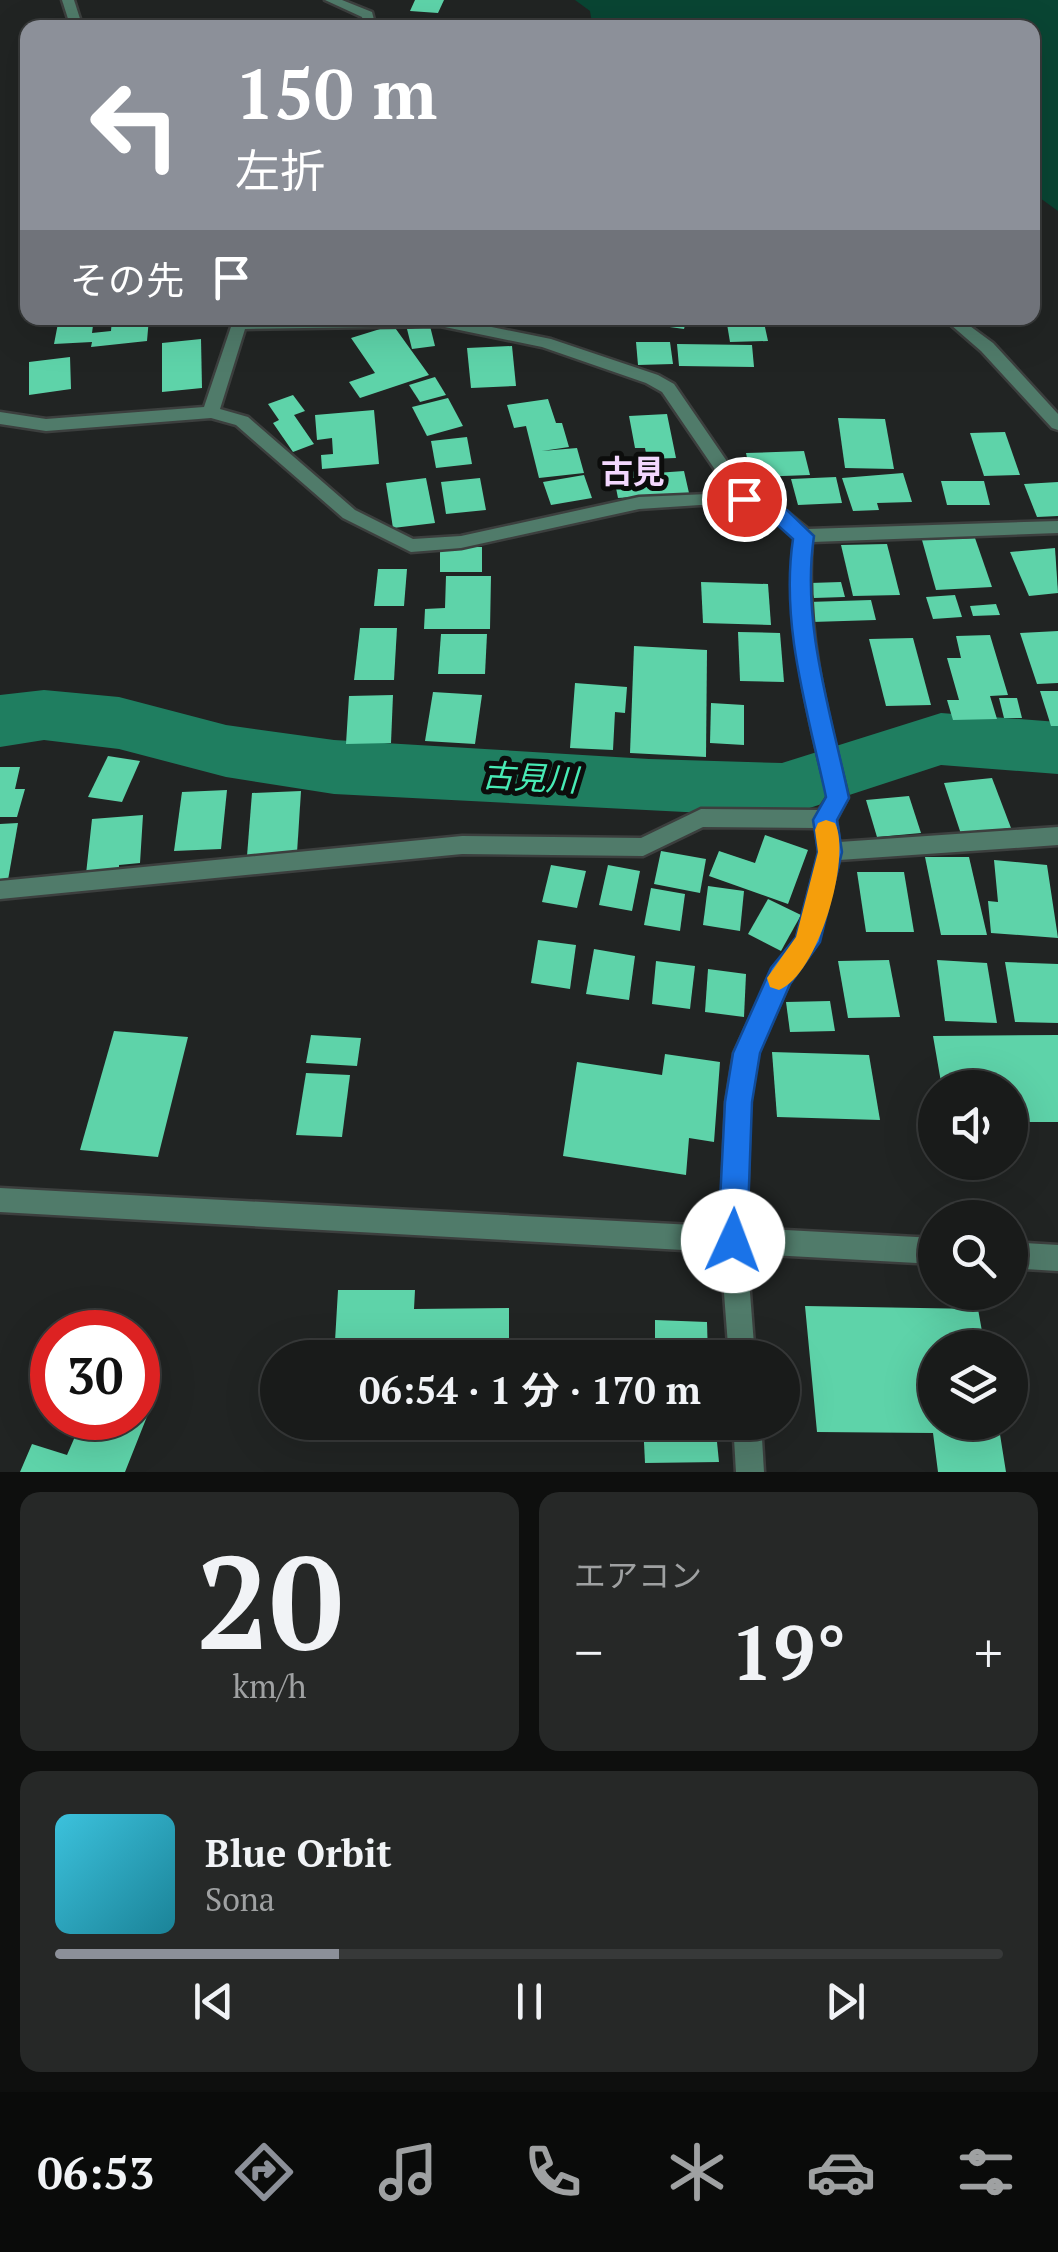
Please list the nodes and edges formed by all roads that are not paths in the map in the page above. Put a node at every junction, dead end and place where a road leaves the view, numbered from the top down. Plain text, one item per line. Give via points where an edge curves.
1 (331, 0) edge
2 (369, 20) edge
3 (240, 325) edge
4 (455, 325) edge
5 (959, 325) edge
6 (211, 412) junction
7 (0, 418) edge
8 (1058, 424) edge
9 (744, 499) junction
10 (1058, 527) edge
11 (804, 536) junction
12 (825, 820) junction
13 (1058, 836) edge
14 (830, 852) junction
15 (0, 890) edge
16 (0, 1200) edge
17 (733, 1241) junction
18 (918, 1251) edge
19 (1028, 1256) edge
20 (1058, 1258) edge
21 (741, 1340) edge
22 (747, 1440) edge
23 (750, 1472) edge

1 - 2 street
3 - 6 street
4 - 9 street via 544,343 668,388
5 - 8 street
6 - 7 street via 46,426
6 - 9 street via 242,421 349,514 411,546 461,542 639,503
9 - 11 street
10 - 11 street
11 - 12 street via 797,580 804,638 838,798
12 - 14 street
12 - 15 street via 701,818 643,847 462,845
13 - 14 street
14 - 17 street via 807,942 780,976 746,1053
16 - 17 street
17 - 18 street
17 - 21 street
19 - 20 street
22 - 23 street

